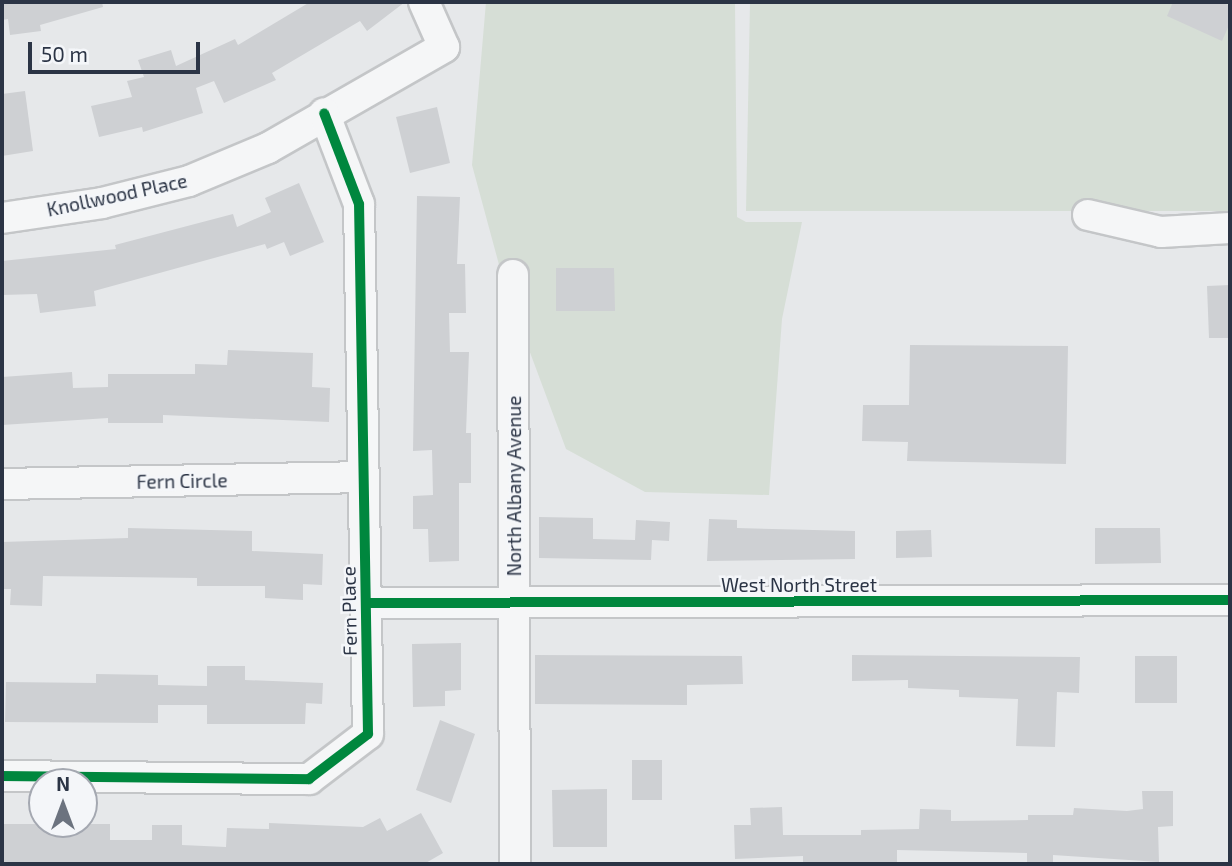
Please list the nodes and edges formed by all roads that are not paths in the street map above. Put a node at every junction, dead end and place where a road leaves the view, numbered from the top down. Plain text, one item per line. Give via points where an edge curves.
1 (424, 2) edge
2 (324, 113) junction
3 (1088, 215) dead end
4 (2, 218) edge
5 (1230, 228) edge
6 (513, 275) dead end
7 (361, 477) junction
8 (2, 484) edge
9 (1230, 600) edge
10 (368, 603) junction
11 (514, 603) junction
12 (2, 776) edge
13 (515, 864) edge

1 - 2 street, Knollwood Place via 444,47 381,86
2 - 4 street, Knollwood Place via 268,148 189,181 102,202
2 - 7 street, Fern Place via 359,204
3 - 5 street via 1161,232
6 - 11 street, North Albany Avenue
7 - 8 street, Fern Circle
7 - 10 street, Fern Place
9 - 11 street, West North Street
10 - 11 street, West North Street
10 - 12 street, Fern Place via 368,734 309,779
11 - 13 street, North Albany Avenue

